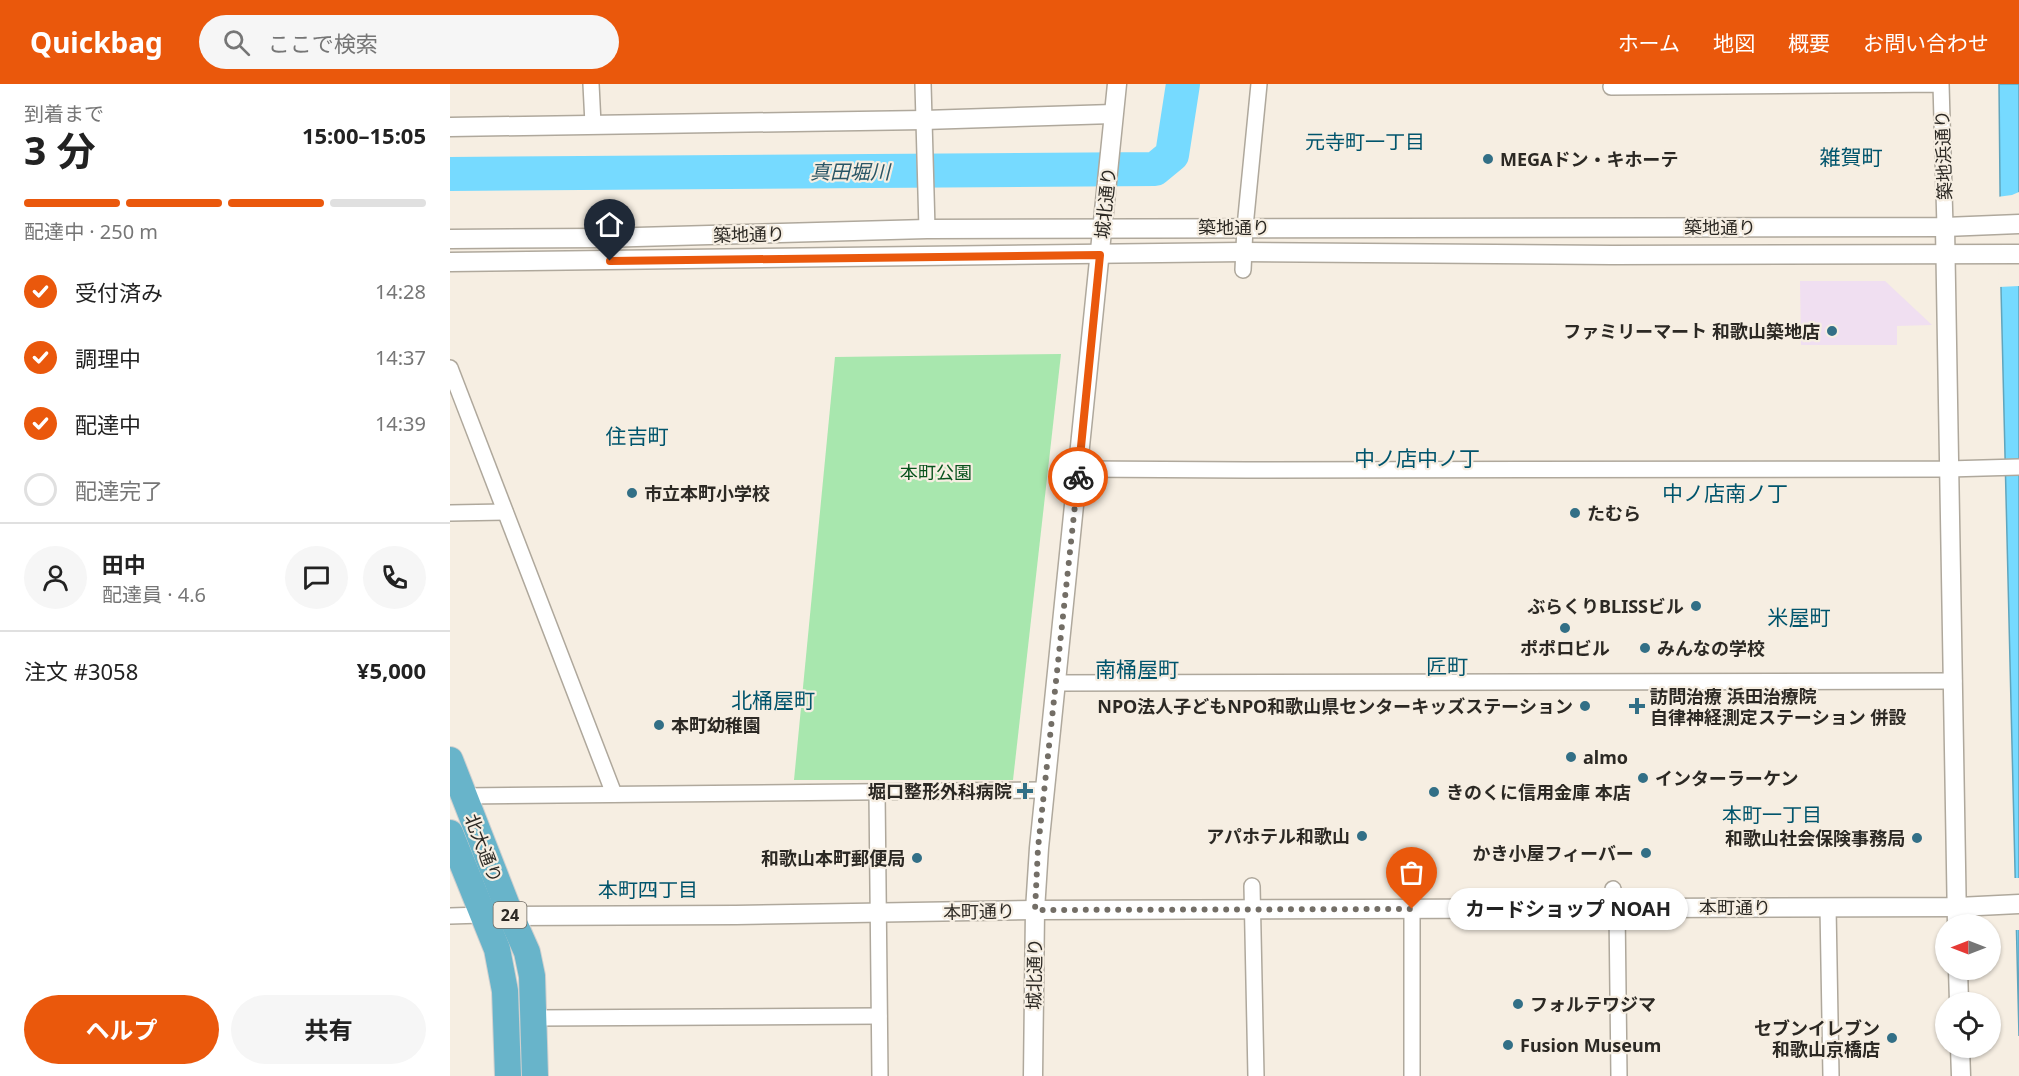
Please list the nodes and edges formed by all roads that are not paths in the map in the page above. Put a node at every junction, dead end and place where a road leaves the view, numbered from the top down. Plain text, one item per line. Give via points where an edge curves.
1 (591, 84) edge
2 (923, 84) edge
3 (1117, 84) edge
4 (1259, 84) edge
5 (1941, 84) edge
6 (1611, 87) dead end
7 (1113, 114) junction
8 (924, 120) junction
9 (593, 124) junction
10 (450, 127) edge
11 (2019, 224) edge
12 (1945, 226) junction
13 (1245, 227) junction
14 (1102, 228) junction
15 (927, 230) junction
16 (450, 239) edge
17 (1945, 254) junction
18 (2019, 254) edge
19 (1100, 255) junction
20 (1243, 261) junction
21 (450, 262) edge
22 (450, 368) edge
23 (2019, 467) edge
24 (1079, 469) junction
25 (1948, 469) junction
26 (505, 512) junction
27 (450, 513) edge
28 (1954, 681) junction
29 (1056, 683) junction
30 (450, 760) edge
31 (1045, 790) junction
32 (877, 792) junction
33 (614, 794) junction
34 (464, 796) junction
35 (450, 832) edge
36 (1252, 886) dead end
37 (1613, 889) dead end
38 (2015, 904) edge
39 (1828, 907) junction
40 (1617, 908) junction
41 (1412, 909) junction
42 (1035, 910) junction
43 (1253, 910) junction
44 (878, 913) junction
45 (1941, 914) edge
46 (1957, 914) edge
47 (1962, 914) edge
48 (450, 915) edge
49 (482, 915) junction
50 (511, 916) junction
51 (879, 1016) junction
52 (534, 1018) junction
53 (1960, 1058) edge
54 (508, 1076) edge
55 (535, 1076) edge
56 (880, 1076) edge
57 (1033, 1076) edge
58 (1256, 1076) edge
59 (1412, 1076) edge
60 (1619, 1076) edge
61 (1831, 1076) edge
62 (1960, 1076) edge

1 - 9 street
2 - 8 street
3 - 7 street, 城北通り
4 - 13 street
5 - 6 street
5 - 12 street, 築地浜通り
7 - 8 street
7 - 14 street, 城北通り
8 - 9 street
8 - 15 street
9 - 10 street
11 - 12 street, 築地通り
12 - 13 street, 築地通り
12 - 17 street
13 - 14 street, 築地通り
13 - 20 street
14 - 15 street, 築地通り
14 - 19 street, 城北通り
15 - 16 street, 築地通り
17 - 18 street, 築地通り
17 - 20 street, 築地通り
17 - 25 street
19 - 20 street, 築地通り
19 - 21 street, 築地通り
19 - 24 street, 城北通り
22 - 26 street
23 - 25 street
24 - 25 street
24 - 29 street, 城北通り
25 - 28 street
26 - 27 street
26 - 33 street
28 - 29 street
28 - 46 street
29 - 31 street, 城北通り
30 - 34 highway, 北大通り / 24
31 - 32 street
31 - 42 street, 城北通り
32 - 33 street
32 - 44 street
33 - 34 street
34 - 50 highway, 北大通り / 24
35 - 49 highway, 北大通り / 24
36 - 43 street
37 - 40 street
38 - 47 street, 本町通り
39 - 40 street, 本町通り
39 - 45 street, 本町通り
39 - 61 street
40 - 41 street, 本町通り
40 - 60 street
41 - 43 street, 本町通り
41 - 59 street
42 - 43 street, 本町通り
42 - 44 street, 本町通り
42 - 57 street, 城北通り
43 - 58 street
44 - 50 street, 本町通り
44 - 51 street
48 - 49 street, 本町通り
49 - 50 street, 本町通り
49 - 54 highway, 北大通り / 24 via 496,950 505,991
50 - 52 highway, 北大通り / 24 via 527,952
51 - 52 street
51 - 56 street
52 - 55 highway, 北大通り / 24
53 - 62 street

